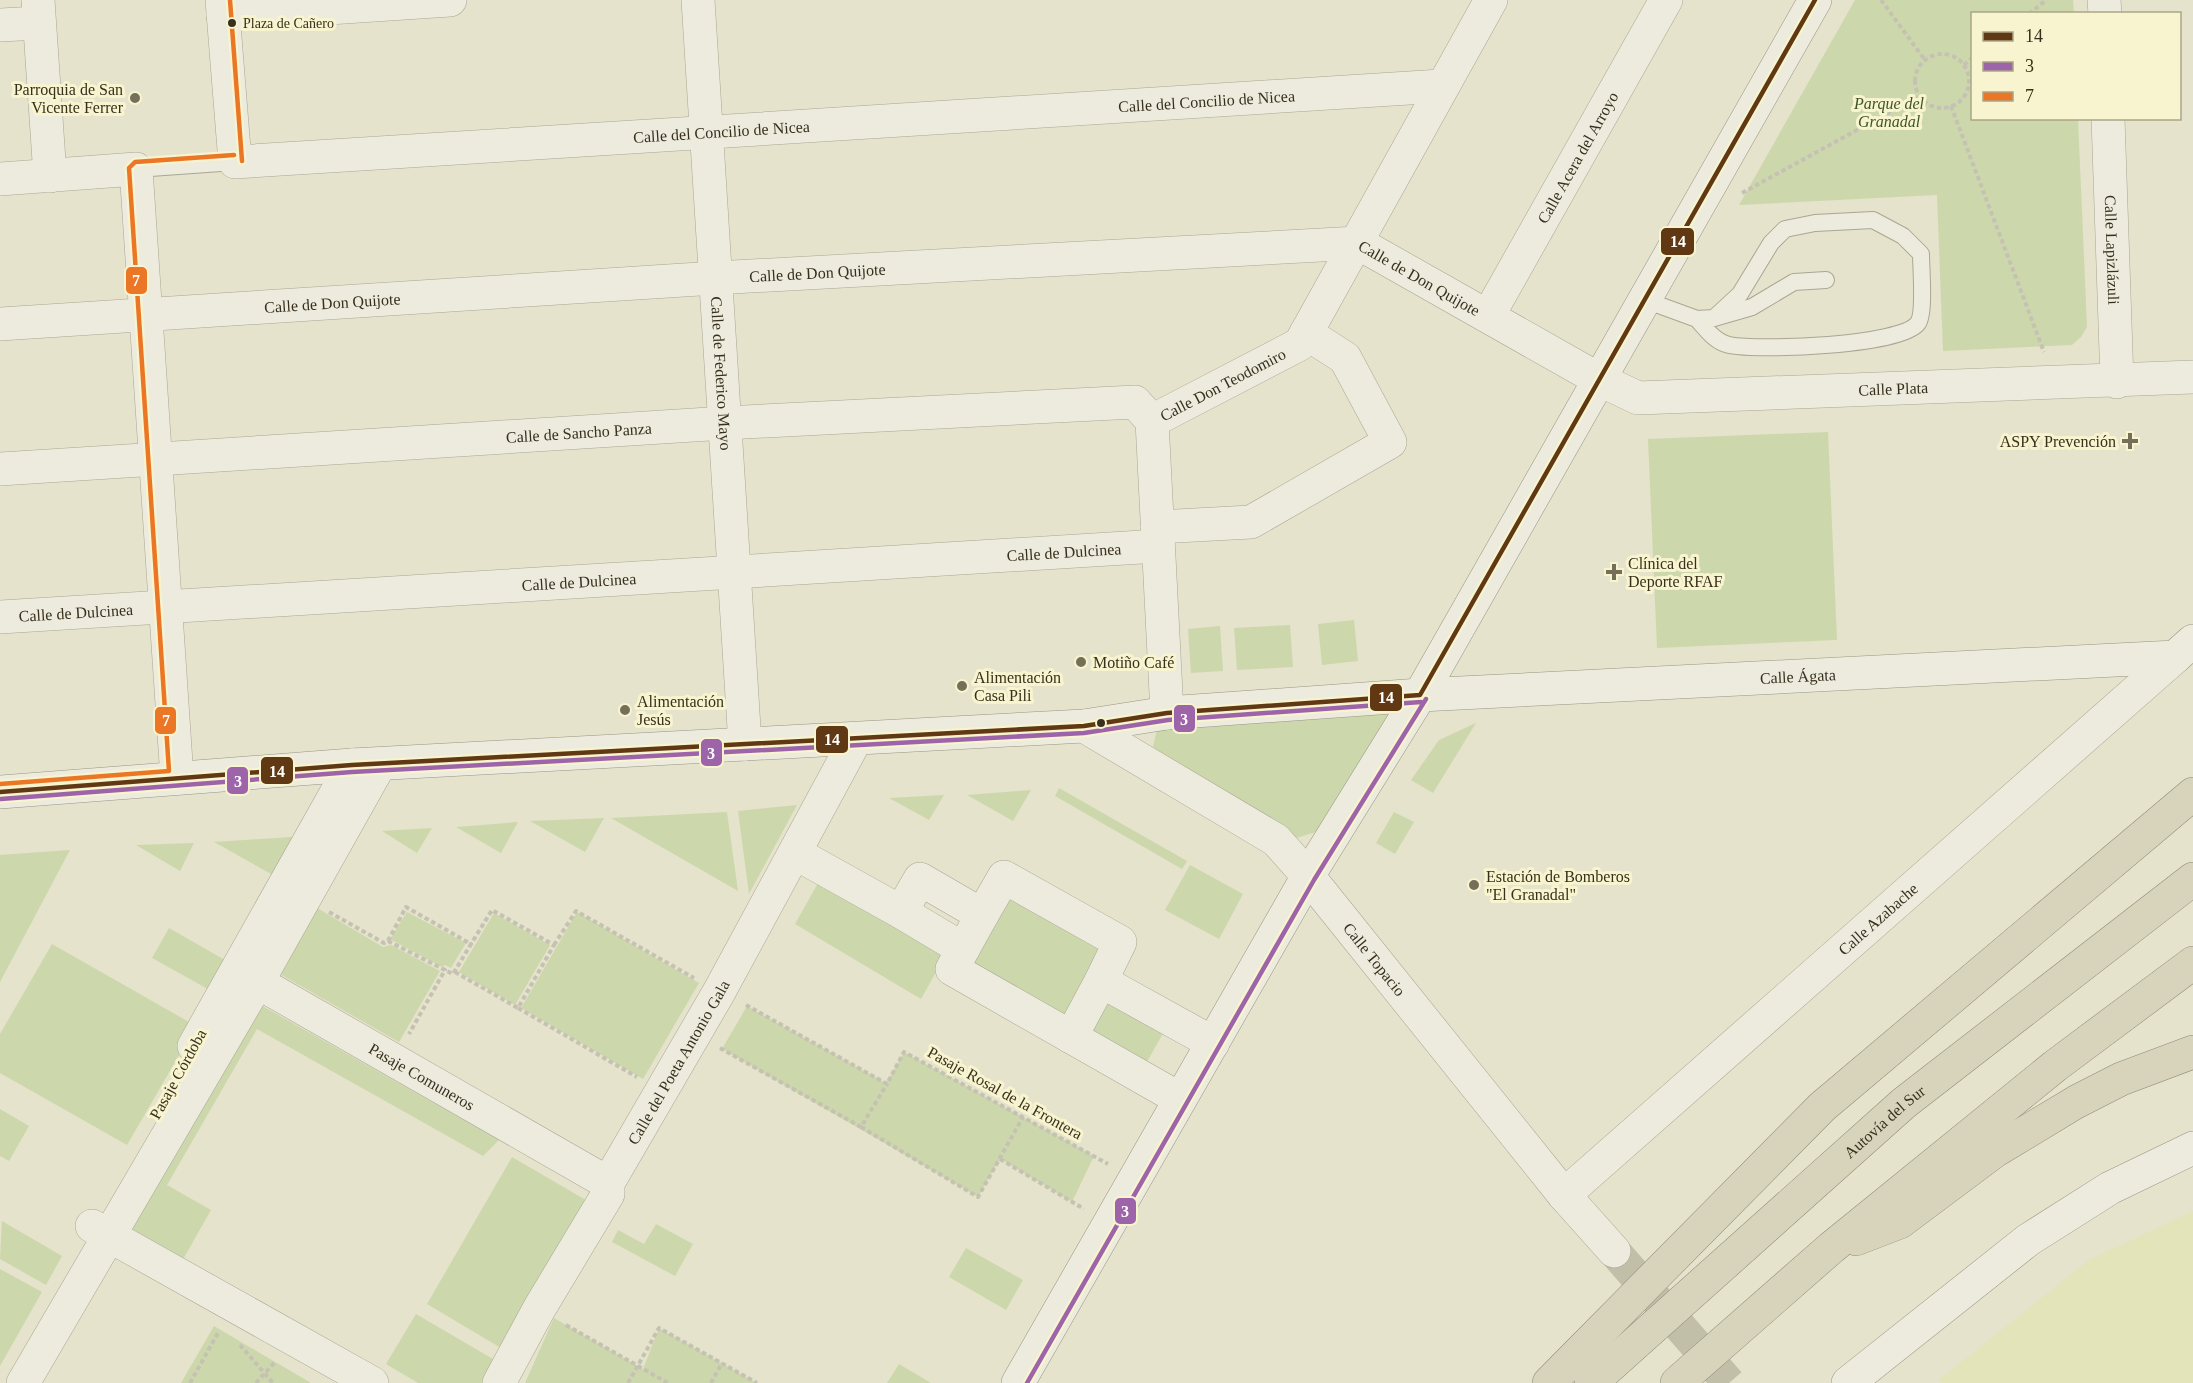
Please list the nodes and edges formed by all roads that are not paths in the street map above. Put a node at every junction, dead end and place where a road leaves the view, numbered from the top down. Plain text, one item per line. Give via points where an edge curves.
1 (450, 0) edge
2 (698, 0) edge
3 (1491, 0) edge
4 (1666, 0) edge
5 (1815, 0) edge
6 (223, 7) edge
7 (39, 12) edge
8 (0, 25) edge
9 (1441, 86) junction
10 (2108, 120) edge
11 (708, 132) junction
12 (235, 162) junction
13 (136, 169) junction
14 (50, 176) junction
15 (0, 179) edge
16 (1358, 243) junction
17 (715, 278) junction
18 (1826, 280) dead end
19 (1645, 300) junction
20 (147, 316) junction
21 (1488, 316) junction
22 (1714, 318) junction
23 (1697, 319) junction
24 (0, 324) edge
25 (1306, 333) junction
26 (2193, 377) edge
27 (1599, 380) junction
28 (2117, 382) junction
29 (1152, 421) junction
30 (725, 423) junction
31 (156, 461) junction
32 (0, 468) edge
33 (1157, 537) junction
34 (734, 573) junction
35 (165, 606) junction
36 (0, 617) edge
37 (2184, 649) edge
38 (1420, 695) junction
39 (1167, 713) junction
40 (1084, 726) junction
41 (856, 739) junction
42 (745, 744) junction
43 (366, 765) junction
44 (177, 778) junction
45 (0, 792) edge
46 (2193, 794) edge
47 (795, 852) junction
48 (1308, 876) junction
49 (2193, 879) edge
50 (901, 912) junction
51 (982, 915) junction
52 (963, 949) junction
53 (2193, 963) edge
54 (246, 976) junction
55 (1101, 981) junction
56 (1071, 1037) junction
57 (1213, 1043) junction
58 (2193, 1052) edge
59 (1180, 1099) junction
60 (1822, 1107) junction
61 (2193, 1148) edge
62 (608, 1183) junction
63 (1564, 1195) junction
64 (95, 1241) junction
65 (1831, 1248) junction
66 (1614, 1251) tunnel mouth
67 (0, 1380) edge
68 (23, 1383) edge
69 (331, 1383) edge
70 (372, 1383) edge
71 (499, 1383) edge
72 (1018, 1383) edge
73 (1530, 1383) edge
74 (1549, 1383) edge
75 (1591, 1383) edge
76 (1677, 1383) edge
77 (1848, 1383) edge

1 - 6 street
2 - 11 street, Calle de Federico Mayo
3 - 9 street, Calle Don Teodomiro
4 - 21 street, Calle Acera del Arroyo
5 - 19 street
6 - 12 street
7 - 8 street
7 - 14 street
9 - 11 street, Calle del Concilio de Nicea
9 - 16 street, Calle Don Teodomiro
10 - 28 street, Calle Lapizlázuli
11 - 12 street, Calle del Concilio de Nicea
11 - 17 street, Calle de Federico Mayo
12 - 13 lane, Calle del Concilio de Nicea
13 - 14 street, Calle del Concilio de Nicea
13 - 20 street
14 - 15 street, Calle del Concilio de Nicea
16 - 17 street, Calle de Don Quijote
16 - 21 street, Calle de Don Quijote
16 - 25 street, Calle Don Teodomiro
17 - 20 street, Calle de Don Quijote
17 - 30 street, Calle de Federico Mayo
18 - 22 lane via 1794,282 1752,307
19 - 23 lane
19 - 27 street
20 - 24 street, Calle de Don Quijote
20 - 31 street
21 - 27 street, Calle de Don Quijote
22 - 23 lane
22 - 23 lane via 1740,294 1771,243 1785,229 1874,220 1903,237 1921,254 1920,320 1913,329 1880,339 1772,347 1728,345 1711,335
25 - 29 street, Calle Don Teodomiro via 1300,344
25 - 33 street, Calle de Dulcinea via 1345,358 1390,442 1251,522
26 - 28 street, Calle Plata
27 - 28 street, Calle Plata via 1638,398
27 - 38 street
29 - 30 street, Calle de Sancho Panza via 1135,402
29 - 33 street, Calle Don Teodomiro
30 - 31 street, Calle de Sancho Panza
30 - 34 street, Calle de Federico Mayo
31 - 32 street, Calle de Sancho Panza
31 - 35 street
33 - 34 street, Calle de Dulcinea
33 - 39 street, Calle Don Teodomiro
34 - 35 street, Calle de Dulcinea
34 - 42 street, Calle de Federico Mayo
35 - 36 street, Calle de Dulcinea
35 - 44 street
37 - 38 street, Calle Ágata
37 - 63 street, Calle Azabache
38 - 39 street, Calle Ágata
38 - 48 street
39 - 40 street, Calle Ágata
40 - 41 street, Calle Ágata
40 - 48 street, Calle Topacio via 1275,840
41 - 42 street, Calle Ágata
41 - 47 street, Calle del Poeta Antonio Gala
42 - 43 street, Calle Ágata
43 - 44 street, Calle Ágata
43 - 54 street, Pasaje Córdoba
43 - 54 street via 304,898
44 - 45 street, Calle Ágata
46 - 60 highway
47 - 50 street
47 - 62 street, Calle del Poeta Antonio Gala via 696,1034
48 - 57 street
48 - 63 street, Calle Topacio
49 - 75 highway, Autovía del Sur via 1904,1103
50 - 51 street via 920,879
50 - 52 street
51 - 52 street
51 - 55 street via 1004,877 1014,882 1120,942
52 - 56 street via 952,969
53 - 65 highway via 2055,1066
54 - 62 street, Pasaje Comuneros
54 - 64 street, Pasaje Córdoba
55 - 56 street
55 - 57 street
56 - 59 street
57 - 59 street
58 - 65 highway via 2121,1079 1995,1151 1900,1222
59 - 72 street
60 - 73 highway
60 - 74 highway
61 - 77 street via 2110,1188 2028,1240
62 - 71 street, Calle del Poeta Antonio Gala via 609,1194
63 - 66 street, Calle Topacio
64 - 67 street, Pasaje Córdoba
64 - 68 street
64 - 69 street
64 - 70 street
65 - 76 highway

